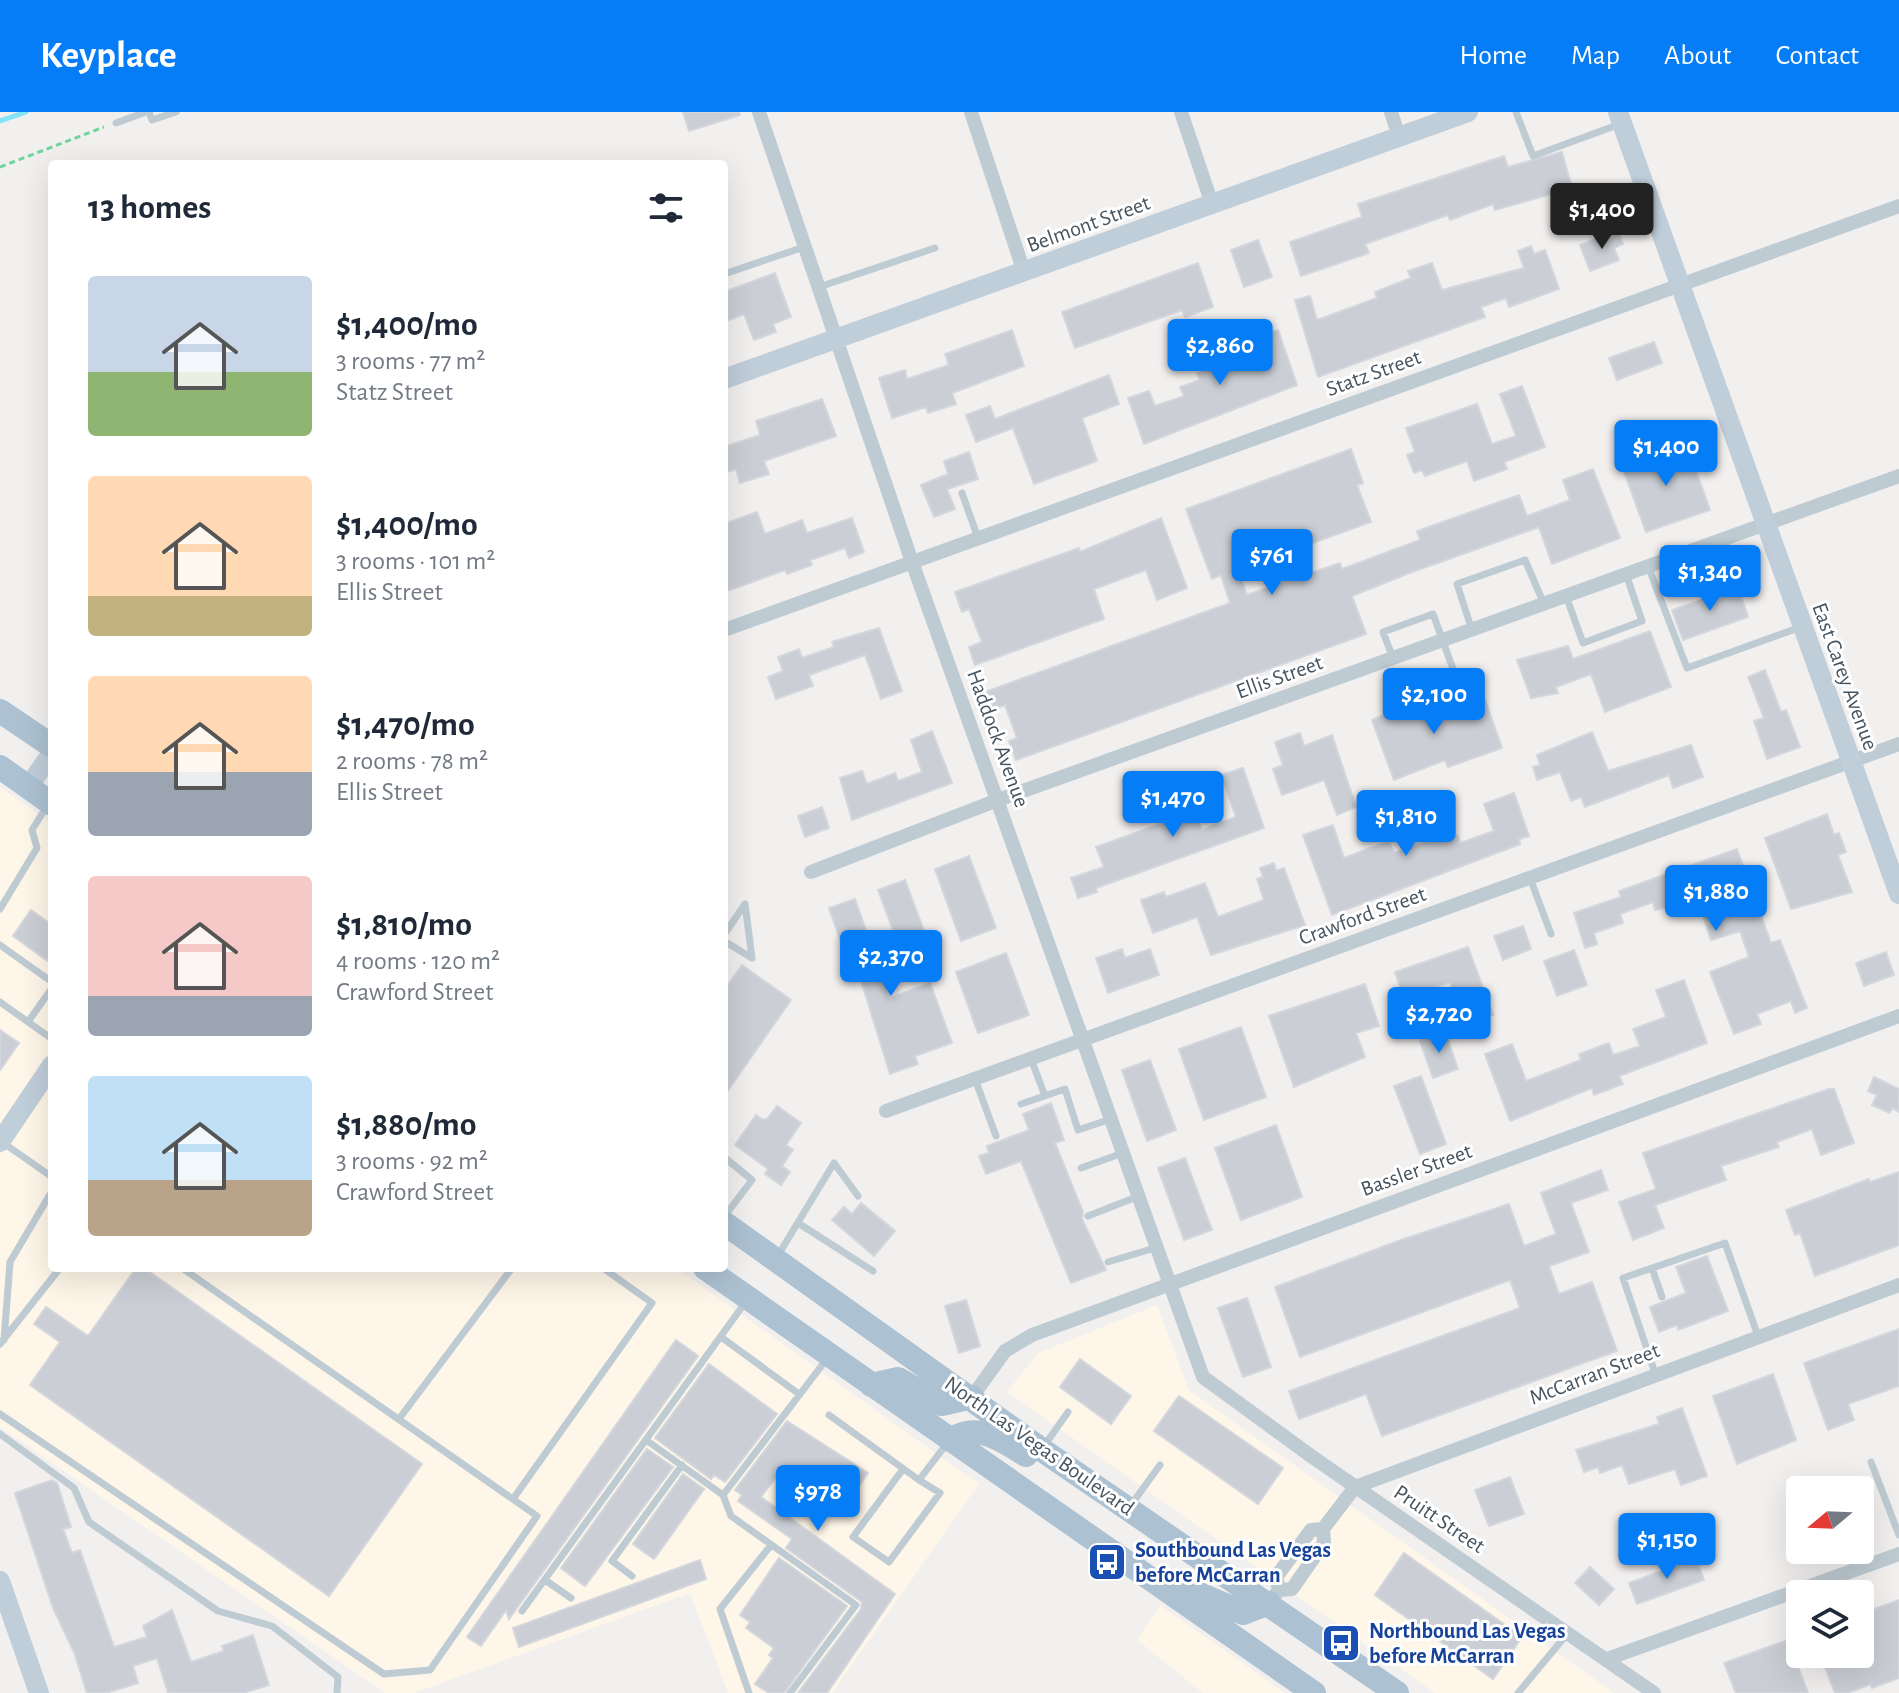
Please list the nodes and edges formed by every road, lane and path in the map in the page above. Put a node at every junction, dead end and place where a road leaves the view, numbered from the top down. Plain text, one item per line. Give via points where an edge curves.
1 (147, 112) edge
2 (176, 112) edge
3 (759, 112) edge
4 (971, 112) edge
5 (1181, 112) edge
6 (1391, 112) edge
7 (1468, 112) edge
8 (1516, 112) edge
9 (1620, 118) edge
10 (116, 123) joint
11 (1399, 137) junction
12 (0, 167) edge
13 (1212, 204) junction
14 (1899, 206) edge
15 (804, 247) junction
16 (935, 248) dead end
17 (1024, 272) junction
18 (728, 273) edge
19 (1678, 284) junction
20 (817, 288) junction
21 (835, 341) junction
22 (728, 378) edge
23 (1899, 476) edge
24 (962, 493) dead end
25 (1765, 524) junction
26 (978, 538) junction
27 (912, 562) junction
28 (1648, 566) junction
29 (1626, 574) junction
30 (1566, 596) junction
31 (1544, 604) junction
32 (1803, 627) junction
33 (728, 629) edge
34 (1472, 630) junction
35 (1443, 640) junction
36 (1393, 658) junction
37 (1461, 691) dead end
38 (0, 711) edge
39 (48, 743) edge
40 (1899, 744) edge
41 (48, 759) edge
42 (1851, 762) junction
43 (0, 767) edge
44 (28, 787) junction
45 (998, 800) junction
46 (48, 801) edge
47 (48, 807) edge
48 (811, 872) dead end
49 (1530, 878) junction
50 (1899, 894) edge
51 (0, 909) edge
52 (728, 932) edge
53 (1551, 934) dead end
54 (728, 941) edge
55 (0, 945) edge
56 (48, 979) edge
57 (48, 994) edge
58 (0, 1002) edge
59 (1899, 1016) edge
60 (28, 1022) junction
61 (48, 1036) edge
62 (1085, 1039) junction
63 (1031, 1059) junction
64 (48, 1071) edge
65 (975, 1079) junction
66 (1045, 1096) junction
67 (1021, 1104) dead end
68 (886, 1111) dead end
69 (1113, 1118) junction
70 (996, 1136) dead end
71 (0, 1141) edge
72 (1125, 1152) junction
73 (728, 1160) edge
74 (1081, 1168) dead end
75 (48, 1172) edge
76 (858, 1196) dead end
77 (1141, 1196) junction
78 (48, 1198) edge
79 (728, 1212) edge
80 (1088, 1216) dead end
81 (798, 1223) junction
82 (728, 1226) edge
83 (1158, 1247) junction
84 (776, 1259) junction
85 (1108, 1262) dead end
86 (1652, 1268) junction
87 (873, 1271) dead end
88 (57, 1272) edge
89 (188, 1272) edge
90 (509, 1272) edge
91 (609, 1272) edge
92 (711, 1272) edge
93 (1170, 1282) junction
94 (1899, 1285) edge
95 (1662, 1297) dead end
96 (748, 1298) junction
97 (1758, 1336) junction
98 (721, 1337) junction
99 (2, 1342) edge
100 (829, 1355) junction
101 (1655, 1373) junction
102 (1203, 1377) joint
103 (871, 1385) junction
104 (799, 1394) junction
105 (972, 1397) junction
106 (1068, 1412) dead end
107 (0, 1414) edge
108 (829, 1415) dead end
109 (399, 1419) junction
110 (0, 1434) edge
111 (646, 1440) junction
112 (950, 1440) junction
113 (1050, 1456) junction
114 (1871, 1462) dead end
115 (682, 1465) junction
116 (1160, 1465) dead end
117 (903, 1469) junction
118 (919, 1480) junction
119 (1355, 1487) junction
120 (723, 1495) junction
121 (513, 1499) junction
122 (1128, 1508) junction
123 (1897, 1522) edge
124 (1899, 1535) edge
125 (771, 1545) junction
126 (1899, 1554) edge
127 (632, 1576) dead end
128 (545, 1580) junction
129 (0, 1581) edge
130 (1168, 1592) junction
131 (1274, 1596) junction
132 (571, 1598) dead end
133 (522, 1611) dead end
134 (6, 1618) edge
135 (1568, 1632) junction
136 (1607, 1659) junction
137 (39, 1693) edge
138 (337, 1693) edge
139 (749, 1693) edge
140 (790, 1693) edge
141 (1314, 1693) edge
142 (1397, 1693) edge
143 (1518, 1693) edge
144 (1654, 1693) edge

1 - 2 lane via 152,120
1 - 10 lane
3 - 15 street, Haddock Avenue
4 - 17 street
5 - 13 street
6 - 11 street
7 - 11 street, Belmont Street
8 - 9 lane via 1533,156
9 - 19 street, East Carey Avenue
10 - 12 path
11 - 13 street, Belmont Street
13 - 17 street, Belmont Street
14 - 19 street, Statz Street
15 - 18 lane
15 - 20 street, Haddock Avenue
16 - 20 lane
17 - 21 street, Belmont Street
19 - 25 street, East Carey Avenue
19 - 26 street, Statz Street
20 - 21 street, Haddock Avenue
21 - 22 street, Belmont Street
21 - 27 street, Haddock Avenue
23 - 25 street, Ellis Street
24 - 26 lane
25 - 28 street, Ellis Street
25 - 32 street, East Carey Avenue
26 - 27 street, Statz Street
27 - 33 street, Statz Street
27 - 45 street, Haddock Avenue
28 - 29 street, Ellis Street
28 - 32 lane via 1687,668
29 - 30 street, Ellis Street
29 - 30 lane via 1642,621 1583,643
30 - 31 street, Ellis Street
31 - 34 street, Ellis Street
31 - 34 lane via 1525,560 1457,584
32 - 42 street, East Carey Avenue
34 - 35 street, Ellis Street
35 - 36 street, Ellis Street
35 - 36 lane via 1433,614 1383,632
35 - 37 lane
36 - 45 street, Ellis Street
38 - 39 main road
40 - 42 street, Crawford Street
41 - 44 street
42 - 49 street, Crawford Street
42 - 50 street, East Carey Avenue
43 - 44 main road
44 - 46 main road
45 - 48 street, Ellis Street
45 - 62 street, Haddock Avenue
47 - 51 lane via 32,830 37,848
49 - 53 lane
49 - 62 street, Crawford Street
52 - 54 lane via 745,904 752,958
55 - 56 lane
57 - 60 lane
58 - 60 lane
59 - 93 street, Bassler Street
60 - 61 lane
62 - 63 street, Crawford Street
62 - 69 street, Haddock Avenue
63 - 65 street, Crawford Street
63 - 66 lane
64 - 71 street
65 - 68 street, Crawford Street
65 - 70 lane
66 - 67 lane
66 - 69 lane via 1065,1089 1078,1130
69 - 72 street, Haddock Avenue
71 - 75 lane
72 - 74 lane
72 - 77 street, Haddock Avenue
73 - 79 lane via 752,1180
76 - 81 lane via 834,1163
77 - 80 lane
77 - 83 street, Haddock Avenue
78 - 99 lane via 10,1262
81 - 84 lane
81 - 87 lane
82 - 84 main road, North Las Vegas Boulevard
83 - 85 lane
83 - 93 street, Haddock Avenue
84 - 105 main road, North Las Vegas Boulevard
86 - 95 lane
86 - 97 lane via 1725,1243
86 - 101 lane via 1623,1278
88 - 99 lane
89 - 109 lane
90 - 109 lane
91 - 121 lane via 652,1303
92 - 96 main road
93 - 102 street, Haddock Avenue
93 - 105 street, Bassler Street via 1032,1335 1005,1351
94 - 97 street, McCarran Street
96 - 98 lane
96 - 100 main road
97 - 101 street, McCarran Street
98 - 104 lane
98 - 111 lane
100 - 103 main road
100 - 104 lane
101 - 119 street, McCarran Street
102 - 119 street, Pruitt Street
103 - 105 main road via 898,1379 942,1404
103 - 112 main road
104 - 120 lane
105 - 113 main road, North Las Vegas Boulevard
106 - 113 lane
107 - 121 lane via 384,1674 430,1670 537,1516
108 - 117 lane
109 - 121 lane
110 - 138 lane via 74,1488 89,1522 218,1611 272,1626 338,1677
111 - 115 lane
111 - 128 lane
112 - 113 main road via 977,1430 1037,1462
112 - 118 lane
112 - 130 main road
113 - 122 main road, North Las Vegas Boulevard
114 - 123 lane
115 - 120 lane
115 - 127 lane via 612,1561
116 - 122 lane
117 - 118 lane
117 - 118 lane via 853,1537 889,1562 940,1493
119 - 131 street via 1323,1529 1311,1530 1276,1577
119 - 135 street, Pruitt Street
120 - 125 lane via 731,1516
122 - 131 main road, North Las Vegas Boulevard
123 - 124 lane
125 - 139 lane via 720,1609
125 - 140 lane via 856,1605
126 - 136 street
128 - 132 lane
128 - 133 lane
129 - 134 street
130 - 131 main road via 1202,1595 1243,1613
130 - 141 main road
131 - 142 main road, North Las Vegas Boulevard
134 - 137 street
135 - 136 street, Pruitt Street
135 - 143 lane
136 - 144 street, Pruitt Street

